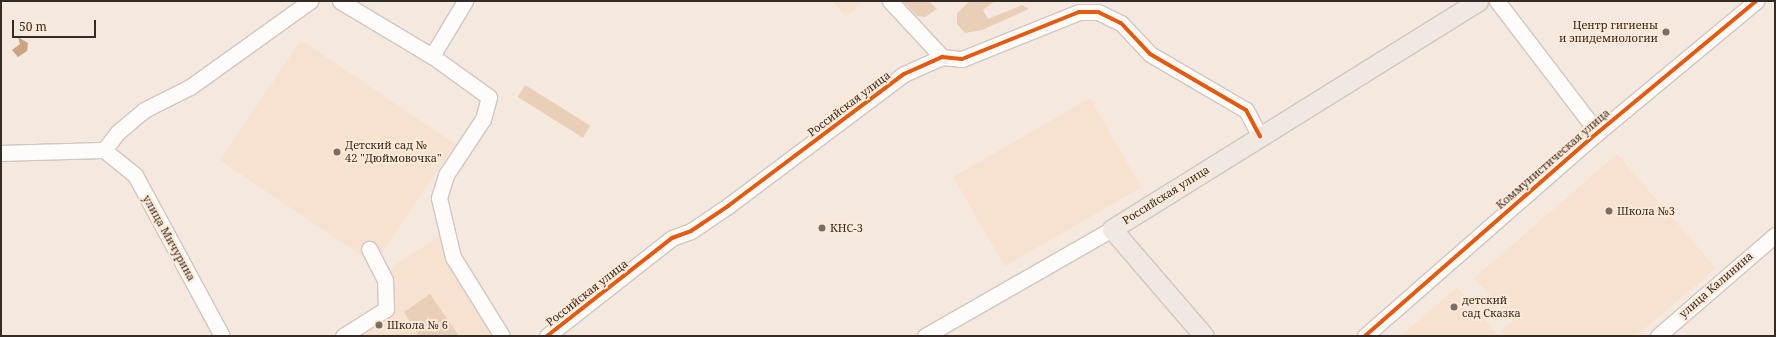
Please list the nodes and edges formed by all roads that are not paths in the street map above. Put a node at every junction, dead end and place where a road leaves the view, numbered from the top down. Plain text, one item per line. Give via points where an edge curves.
1 (310, 1) edge
2 (340, 1) edge
3 (465, 1) edge
4 (890, 1) edge
5 (1478, 1) edge
6 (1497, 1) edge
7 (1756, 1) edge
8 (432, 56) junction
9 (942, 57) junction
10 (1597, 132) junction
11 (1260, 136) junction
12 (104, 150) junction
13 (1, 153) edge
14 (1112, 228) junction
15 (1775, 235) edge
16 (369, 249) dead end
17 (222, 336) edge
18 (343, 336) edge
19 (502, 336) edge
20 (547, 336) edge
21 (925, 336) edge
22 (1204, 336) edge
23 (1365, 336) edge
24 (1658, 336) edge

1 - 12 street via 190,87 144,110 118,132
2 - 8 street
3 - 8 street
4 - 9 street
5 - 11 main road, Российская улица
6 - 10 street
7 - 10 street, Коммунистическая улица
8 - 19 street via 489,98 483,119 446,175 439,198 453,257
9 - 11 street, Российская улица via 962,59 1079,12 1098,12 1122,24 1150,54 1176,72 1246,110
9 - 20 street, Российская улица via 904,74 728,206 691,231 672,238
10 - 23 street, Коммунистическая улица
11 - 14 main road, Российская улица
12 - 13 street
12 - 17 street, улица Мичурина via 134,175
14 - 21 street, Российская улица
14 - 22 main road
15 - 24 street, улица Калинина
16 - 18 street via 385,280 386,309

